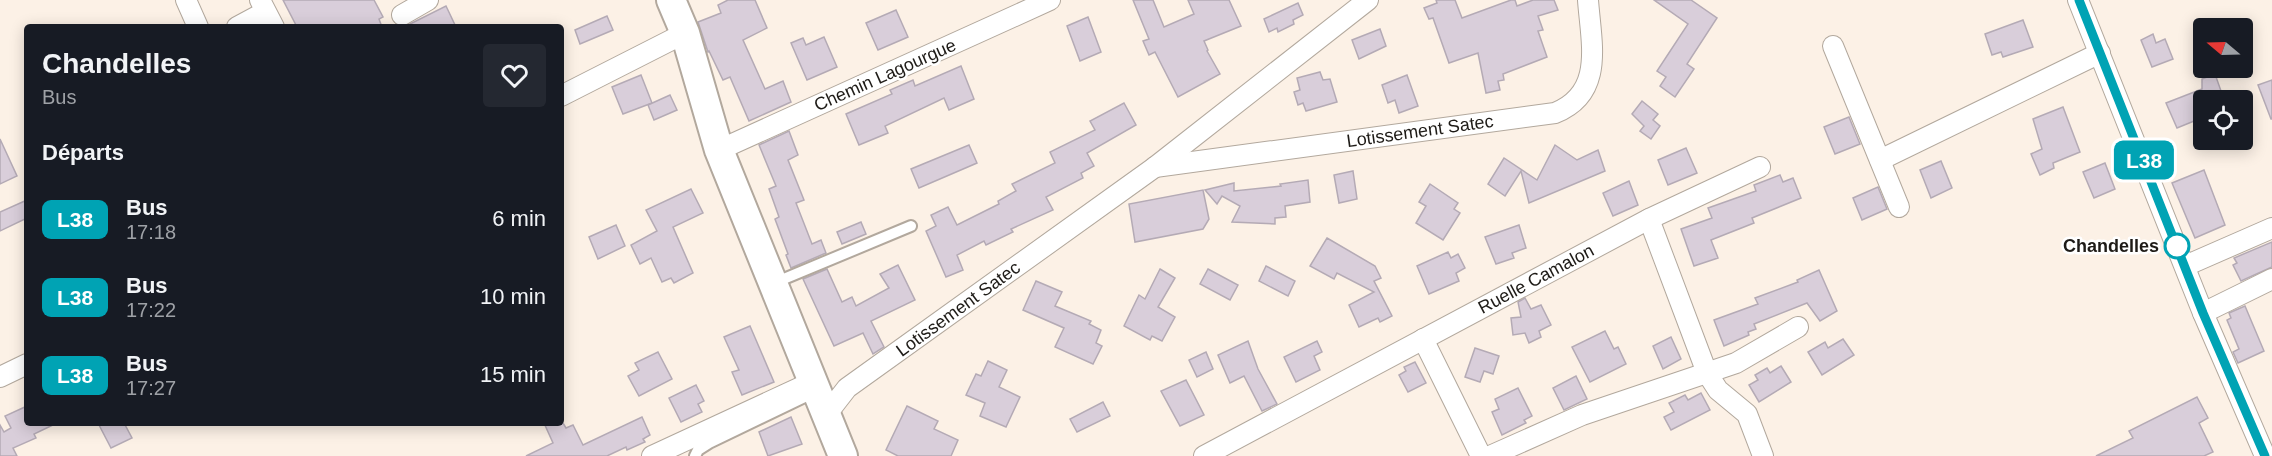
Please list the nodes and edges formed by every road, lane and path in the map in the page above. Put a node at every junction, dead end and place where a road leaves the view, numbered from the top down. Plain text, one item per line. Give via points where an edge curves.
1 (186, 0) edge
2 (429, 0) edge
3 (671, 0) edge
4 (1050, 0) edge
5 (1368, 0) edge
6 (1588, 0) edge
7 (2079, 0) edge
8 (266, 13) edge
9 (402, 15) dead end
10 (197, 24) edge
11 (243, 24) edge
12 (685, 33) junction
13 (1833, 46) dead end
14 (2100, 53) junction
15 (564, 94) edge
16 (719, 150) junction
17 (1880, 160) junction
18 (1760, 166) dead end
19 (1155, 167) junction
20 (1899, 207) dead end
21 (1649, 219) junction
22 (911, 226) dead end
23 (2272, 228) edge
24 (2185, 267) junction
25 (2272, 279) edge
26 (774, 284) junction
27 (2203, 313) junction
28 (1798, 327) dead end
29 (1423, 339) junction
30 (24, 365) edge
31 (1707, 373) junction
32 (0, 377) edge
33 (819, 396) junction
34 (2263, 425) edge
35 (652, 456) edge
36 (695, 456) edge
37 (843, 456) edge
38 (1204, 456) edge
39 (1480, 456) edge
40 (1490, 456) edge
41 (1762, 456) edge
42 (2265, 456) edge

1 - 10 street
2 - 9 street
3 - 12 street
4 - 16 street, Chemin Lagourgue
5 - 19 street, Lotissement Satec
6 - 19 street, Lotissement Satec via 1593,64 1582,95 1568,108 1555,113
7 - 14 street
8 - 11 street
12 - 15 street
12 - 16 street
13 - 17 street
14 - 17 street
14 - 24 street
16 - 26 street
17 - 20 street
18 - 21 street, Ruelle Camalon
19 - 33 street, Lotissement Satec via 847,388
21 - 29 street, Ruelle Camalon
21 - 31 street
22 - 26 lane
23 - 24 street
24 - 27 street
25 - 27 street
26 - 33 street
27 - 34 street
28 - 31 street via 1736,363
29 - 38 street, Ruelle Camalon
29 - 39 street
30 - 32 street
31 - 40 street via 1582,415
31 - 41 street via 1718,390 1747,414
33 - 35 street
33 - 36 lane via 709,443
33 - 37 street
34 - 42 street

